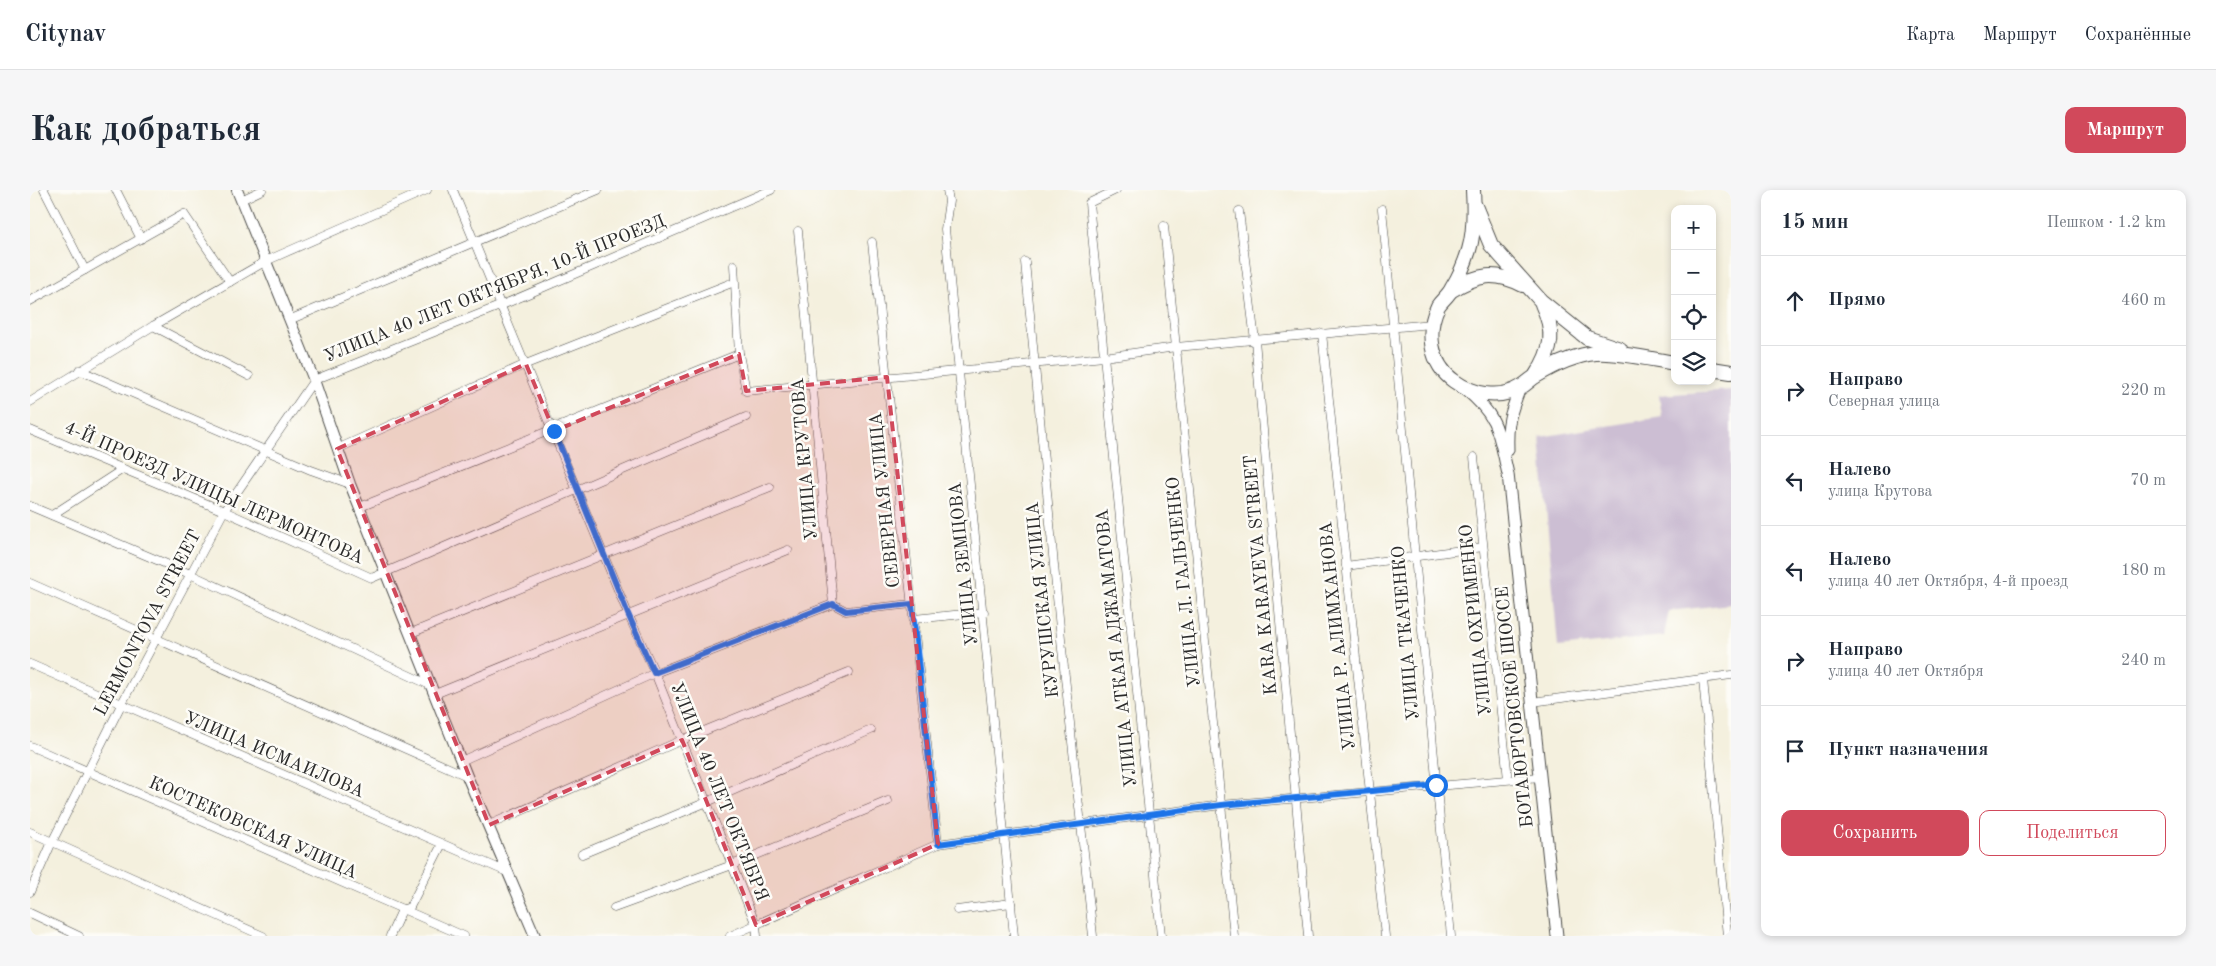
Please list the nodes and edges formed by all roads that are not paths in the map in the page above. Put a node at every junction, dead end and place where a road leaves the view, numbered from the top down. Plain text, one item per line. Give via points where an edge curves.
1 (44, 190) edge
2 (116, 190) edge
3 (262, 190) edge
4 (427, 190) edge
5 (454, 190) edge
6 (598, 190) edge
7 (771, 190) edge
8 (948, 190) edge
9 (1116, 190) edge
10 (239, 195) edge
11 (1473, 197) edge
12 (1382, 209) dead end
13 (1239, 211) dead end
14 (1164, 226) dead end
15 (798, 231) dead end
16 (141, 239) junction
17 (475, 242) junction
18 (872, 242) dead end
19 (266, 261) junction
20 (1025, 262) dead end
21 (734, 265) dead end
22 (85, 270) junction
23 (230, 282) junction
24 (729, 284) dead end
25 (1527, 286) junction
26 (1452, 290) junction
27 (30, 301) edge
28 (1541, 301) junction
29 (502, 304) junction
30 (290, 320) junction
31 (1432, 324) junction
32 (153, 326) junction
33 (1392, 328) junction
34 (1322, 333) junction
35 (1255, 340) junction
36 (1176, 347) junction
37 (739, 354) junction
38 (1104, 357) junction
39 (1648, 358) junction
40 (1035, 362) junction
41 (1671, 362) edge
42 (526, 364) junction
43 (79, 370) junction
44 (1716, 370) edge
45 (959, 371) junction
46 (1731, 372) edge
47 (249, 376) dead end
48 (1535, 376) junction
49 (887, 377) junction
50 (314, 380) junction
51 (813, 386) junction
52 (1520, 388) junction
53 (1464, 389) junction
54 (30, 402) edge
55 (746, 417) dead end
56 (30, 430) edge
57 (554, 431) junction
58 (337, 449) junction
59 (266, 450) junction
60 (1474, 457) dead end
61 (123, 469) junction
62 (1508, 474) junction
63 (350, 484) junction
64 (578, 488) junction
65 (770, 488) dead end
66 (30, 506) edge
67 (360, 507) junction
68 (224, 511) junction
69 (52, 515) junction
70 (1484, 547) junction
71 (788, 550) dead end
72 (605, 553) junction
73 (1414, 556) junction
74 (1346, 566) junction
75 (386, 573) junction
76 (190, 574) junction
77 (30, 583) edge
78 (833, 604) junction
79 (912, 604) junction
80 (984, 612) junction
81 (628, 614) junction
82 (914, 619) junction
83 (411, 633) junction
84 (157, 639) junction
85 (30, 664) edge
86 (849, 672) dead end
87 (654, 673) junction
88 (1731, 675) edge
89 (1703, 679) junction
90 (434, 690) junction
91 (1532, 702) junction
92 (122, 705) junction
93 (871, 730) dead end
94 (682, 740) junction
95 (30, 746) edge
96 (461, 761) junction
97 (88, 772) junction
98 (467, 776) junction
99 (1540, 776) junction
100 (1508, 779) junction
101 (1436, 785) junction
102 (1370, 792) junction
103 (1296, 798) junction
104 (888, 801) dead end
105 (707, 802) junction
106 (1221, 805) junction
107 (1149, 815) junction
108 (489, 825) junction
109 (1081, 825) junction
110 (30, 832) edge
111 (1004, 835) junction
112 (52, 842) junction
113 (442, 844) junction
114 (938, 844) junction
115 (582, 854) dead end
116 (732, 865) junction
117 (507, 872) junction
118 (30, 892) edge
119 (1011, 903) junction
120 (614, 908) dead end
121 (402, 910) junction
122 (957, 910) dead end
123 (30, 913) edge
124 (756, 925) junction
125 (79, 936) edge
126 (263, 936) edge
127 (390, 936) edge
128 (464, 936) edge
129 (535, 936) edge
130 (730, 936) edge
131 (757, 936) edge
132 (1014, 936) edge
133 (1093, 936) edge
134 (1160, 936) edge
135 (1234, 936) edge
136 (1308, 936) edge
137 (1385, 936) edge
138 (1451, 936) edge
139 (1557, 936) edge
140 (1727, 936) edge

1 - 22 street
2 - 16 street
3 - 10 street
4 - 19 street
5 - 17 street, УЛИЦА 40 ЛЕТ ОКТЯБРЯ
6 - 17 street
7 - 29 street, УЛИЦА 40 ЛЕТ ОКТЯБРЯ, 10-Й ПРОЕЗД
8 - 45 street, УЛИЦА ЗЕМЦОВА via 946,229
9 - 38 street, УЛИЦА АТКАЯ АДЖАМАТОВА via 1089,203
10 - 19 street
11 - 25 highway via 1491,245
11 - 26 highway via 1469,249
12 - 33 street, УЛИЦА ТКАЧЕНКО
13 - 35 street, KARA KARAYEVA STREET
14 - 36 street, УЛИЦА Л. ГАЛЬЧЕНКО
15 - 51 street, УЛИЦА КРУТОВА
16 - 22 street
16 - 23 street via 184,214
17 - 29 street, УЛИЦА 40 ЛЕТ ОКТЯБРЯ
17 - 30 street
18 - 49 street, СЕВЕРНАЯ УЛИЦА
19 - 23 street
19 - 30 street
20 - 40 street, КУРУШСКАЯ УЛИЦА
21 - 37 street
22 - 27 street
23 - 32 street
24 - 42 street
25 - 26 highway via 1509,277 1489,275 1469,279
25 - 28 highway
26 - 31 highway via 1439,305
28 - 39 highway via 1587,338
28 - 48 highway via 1549,319 1551,340 1546,359
29 - 42 street, УЛИЦА 40 ЛЕТ ОКТЯБРЯ
29 - 50 street, УЛИЦА 40 ЛЕТ ОКТЯБРЯ, 10-Й ПРОЕЗД
30 - 50 street
31 - 33 street
31 - 53 highway via 1432,344 1437,362 1448,378
32 - 43 street
32 - 47 street
33 - 34 street
33 - 73 street, УЛИЦА ТКАЧЕНКО
34 - 35 street
34 - 74 street, УЛИЦА Р. АЛИМХАНОВА
35 - 36 street
35 - 103 street, KARA KARAYEVA STREET
36 - 38 street
36 - 106 street, УЛИЦА Л. ГАЛЬЧЕНКО
37 - 51 street via 746,390
37 - 57 street
38 - 40 street
38 - 107 street, УЛИЦА АТКАЯ АДЖАМАТОВА
39 - 41 highway
39 - 48 highway via 1597,353 1570,358
40 - 45 street
40 - 109 street, КУРУШСКАЯ УЛИЦА
42 - 57 street, УЛИЦА 40 ЛЕТ ОКТЯБРЯ
42 - 58 street
43 - 54 street
43 - 59 street
44 - 46 highway
45 - 49 street
45 - 80 street, УЛИЦА ЗЕМЦОВА
48 - 52 highway
49 - 51 street
49 - 79 street, СЕВЕРНАЯ УЛИЦА
50 - 58 street
50 - 59 street, LERMONTOVA STREET
51 - 78 street, УЛИЦА КРУТОВА
52 - 53 highway via 1502,394 1482,395
52 - 62 main road via 1507,430
53 - 62 main road via 1488,411 1496,425
55 - 64 street
56 - 61 street, 4-Й ПРОЕЗД УЛИЦЫ ЛЕРМОНТОВА
57 - 64 street, УЛИЦА 40 ЛЕТ ОКТЯБРЯ
57 - 67 street
58 - 63 street
59 - 63 street
59 - 68 street, LERMONTOVA STREET
60 - 70 street, УЛИЦА ОХРИМЕНКО
61 - 68 street, 4-Й ПРОЕЗД УЛИЦЫ ЛЕРМОНТОВА
61 - 69 street
62 - 91 main road, БОТАЮРТОВСКОЕ ШОССЕ
63 - 67 street
64 - 72 street, УЛИЦА 40 ЛЕТ ОКТЯБРЯ
64 - 75 street
65 - 72 street
66 - 69 street
67 - 75 street
68 - 75 street, 4-Й ПРОЕЗД УЛИЦЫ ЛЕРМОНТОВА via 372,578
68 - 76 street, LERMONTOVA STREET
69 - 76 street
70 - 73 street
70 - 100 street, УЛИЦА ОХРИМЕНКО
71 - 81 street
72 - 81 street, УЛИЦА 40 ЛЕТ ОКТЯБРЯ
72 - 83 street
73 - 74 street
73 - 101 street, УЛИЦА ТКАЧЕНКО
74 - 102 street, УЛИЦА Р. АЛИМХАНОВА
75 - 83 street
76 - 84 street, LERMONTOVA STREET
76 - 90 street
77 - 84 street
78 - 79 street via 846,611
78 - 87 street
79 - 82 street, СЕВЕРНАЯ УЛИЦА
80 - 82 street
80 - 111 street, УЛИЦА ЗЕМЦОВА
81 - 87 street, УЛИЦА 40 ЛЕТ ОКТЯБРЯ
81 - 90 street
82 - 114 street, СЕВЕРНАЯ УЛИЦА
83 - 90 street
84 - 92 street, LERMONTOVA STREET
84 - 98 street
85 - 92 street, УЛИЦА ИСМАИЛОВА
86 - 94 street
87 - 94 street, УЛИЦА 40 ЛЕТ ОКТЯБРЯ
87 - 96 street
88 - 89 street
89 - 91 street
89 - 140 street
90 - 96 street
91 - 99 main road, БОТАЮРТОВСКОЕ ШОССЕ
92 - 97 street, LERMONTOVA STREET
92 - 113 street, УЛИЦА ИСМАИЛОВА
93 - 105 street
94 - 105 street, УЛИЦА 40 ЛЕТ ОКТЯБРЯ
94 - 108 street
95 - 97 street, КОСТЕКОВСКАЯ УЛИЦА
96 - 98 street
97 - 112 street, LERMONTOVA STREET
97 - 121 street, КОСТЕКОВСКАЯ УЛИЦА
98 - 108 street
99 - 100 street
99 - 139 main road, БОТАЮРТОВСКОЕ ШОССЕ
100 - 101 street
101 - 102 street
101 - 138 street, УЛИЦА ТКАЧЕНКО
102 - 103 street
102 - 137 street, УЛИЦА Р. АЛИМХАНОВА
103 - 106 street
103 - 136 street, KARA KARAYEVA STREET
104 - 116 street
105 - 115 street
105 - 116 street, УЛИЦА 40 ЛЕТ ОКТЯБРЯ
106 - 107 street
106 - 135 street, УЛИЦА Л. ГАЛЬЧЕНКО
107 - 109 street
107 - 134 street, УЛИЦА АТКАЯ АДЖАМАТОВА
108 - 117 street
109 - 111 street
109 - 133 street, КУРУШСКАЯ УЛИЦА
110 - 112 street
111 - 114 street
111 - 119 street, УЛИЦА ЗЕМЦОВА
112 - 118 street, LERMONTOVA STREET
112 - 126 street
113 - 117 street, УЛИЦА ИСМАИЛОВА
113 - 121 street via 410,907
114 - 124 street
116 - 120 street
116 - 124 street, УЛИЦА 40 ЛЕТ ОКТЯБРЯ
117 - 129 street
119 - 122 street
119 - 132 street, УЛИЦА ЗЕМЦОВА
121 - 127 street
121 - 128 street, КОСТЕКОВСКАЯ УЛИЦА
123 - 125 street
124 - 130 street
124 - 131 street, УЛИЦА 40 ЛЕТ ОКТЯБРЯ

